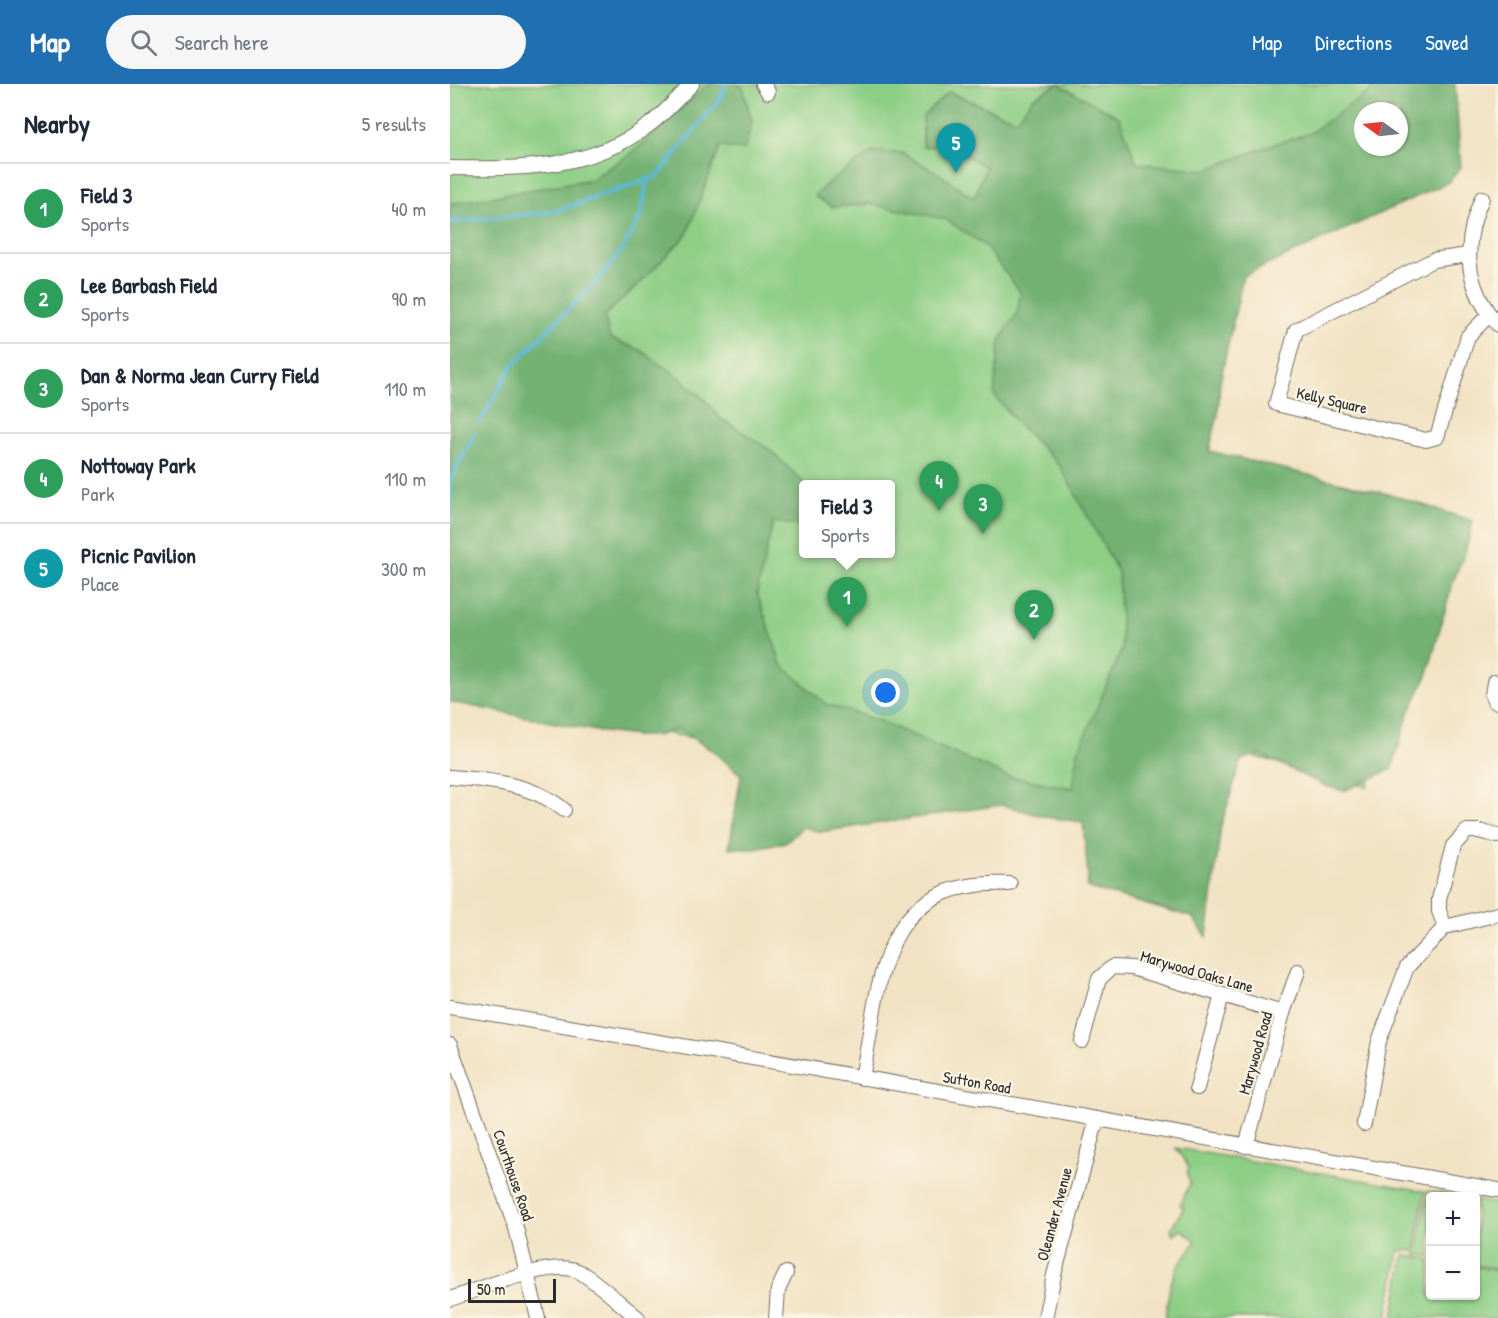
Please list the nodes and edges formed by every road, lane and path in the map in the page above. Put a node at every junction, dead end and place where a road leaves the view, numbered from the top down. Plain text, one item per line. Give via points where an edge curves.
1 (692, 84) edge
2 (450, 168) edge
3 (1482, 198) dead end
4 (1468, 255) junction
5 (1494, 320) edge
6 (1497, 678) edge
7 (1498, 702) edge
8 (450, 777) edge
9 (564, 810) dead end
10 (1498, 837) edge
11 (1010, 884) dead end
12 (1498, 914) edge
13 (1445, 927) junction
14 (1298, 971) dead end
15 (1222, 995) junction
16 (450, 1007) edge
17 (1283, 1013) junction
18 (1082, 1041) dead end
19 (450, 1045) edge
20 (450, 1059) edge
21 (463, 1078) junction
22 (862, 1078) junction
23 (1197, 1088) dead end
24 (1097, 1119) junction
25 (1364, 1124) dead end
26 (1246, 1146) junction
27 (1498, 1190) edge
28 (528, 1273) junction
29 (786, 1273) dead end
30 (450, 1299) edge
31 (538, 1318) edge
32 (638, 1318) edge
33 (776, 1318) edge
34 (1045, 1318) edge

1 - 2 street via 641,131 584,158 525,168
3 - 4 street via 1473,218
4 - 5 street via 1475,290
4 - 5 street, Kelly Square via 1432,260 1296,330 1276,404 1426,440 1437,437 1468,336
6 - 7 street via 1492,695
8 - 9 street via 525,789 551,799
10 - 13 street via 1467,831 1453,846 1439,899
11 - 22 street via 958,888 940,894 909,916 883,963
12 - 13 street
13 - 25 street via 1403,976 1379,1041
14 - 17 street, Marywood Road
15 - 17 street, Marywood Oaks Lane
15 - 18 street, Marywood Oaks Lane via 1132,968 1112,967 1099,979
15 - 23 street
16 - 22 street, Sutton Road
17 - 26 street, Marywood Road
19 - 21 street, Courthouse Road
20 - 21 street
21 - 28 street, Courthouse Road
22 - 24 street, Sutton Road
24 - 26 street, Sutton Road
24 - 34 street, Oleander Avenue
26 - 27 street, Sutton Road
28 - 30 street
28 - 31 street, Courthouse Road
28 - 32 street via 559,1267 578,1270
29 - 33 street via 778,1290

